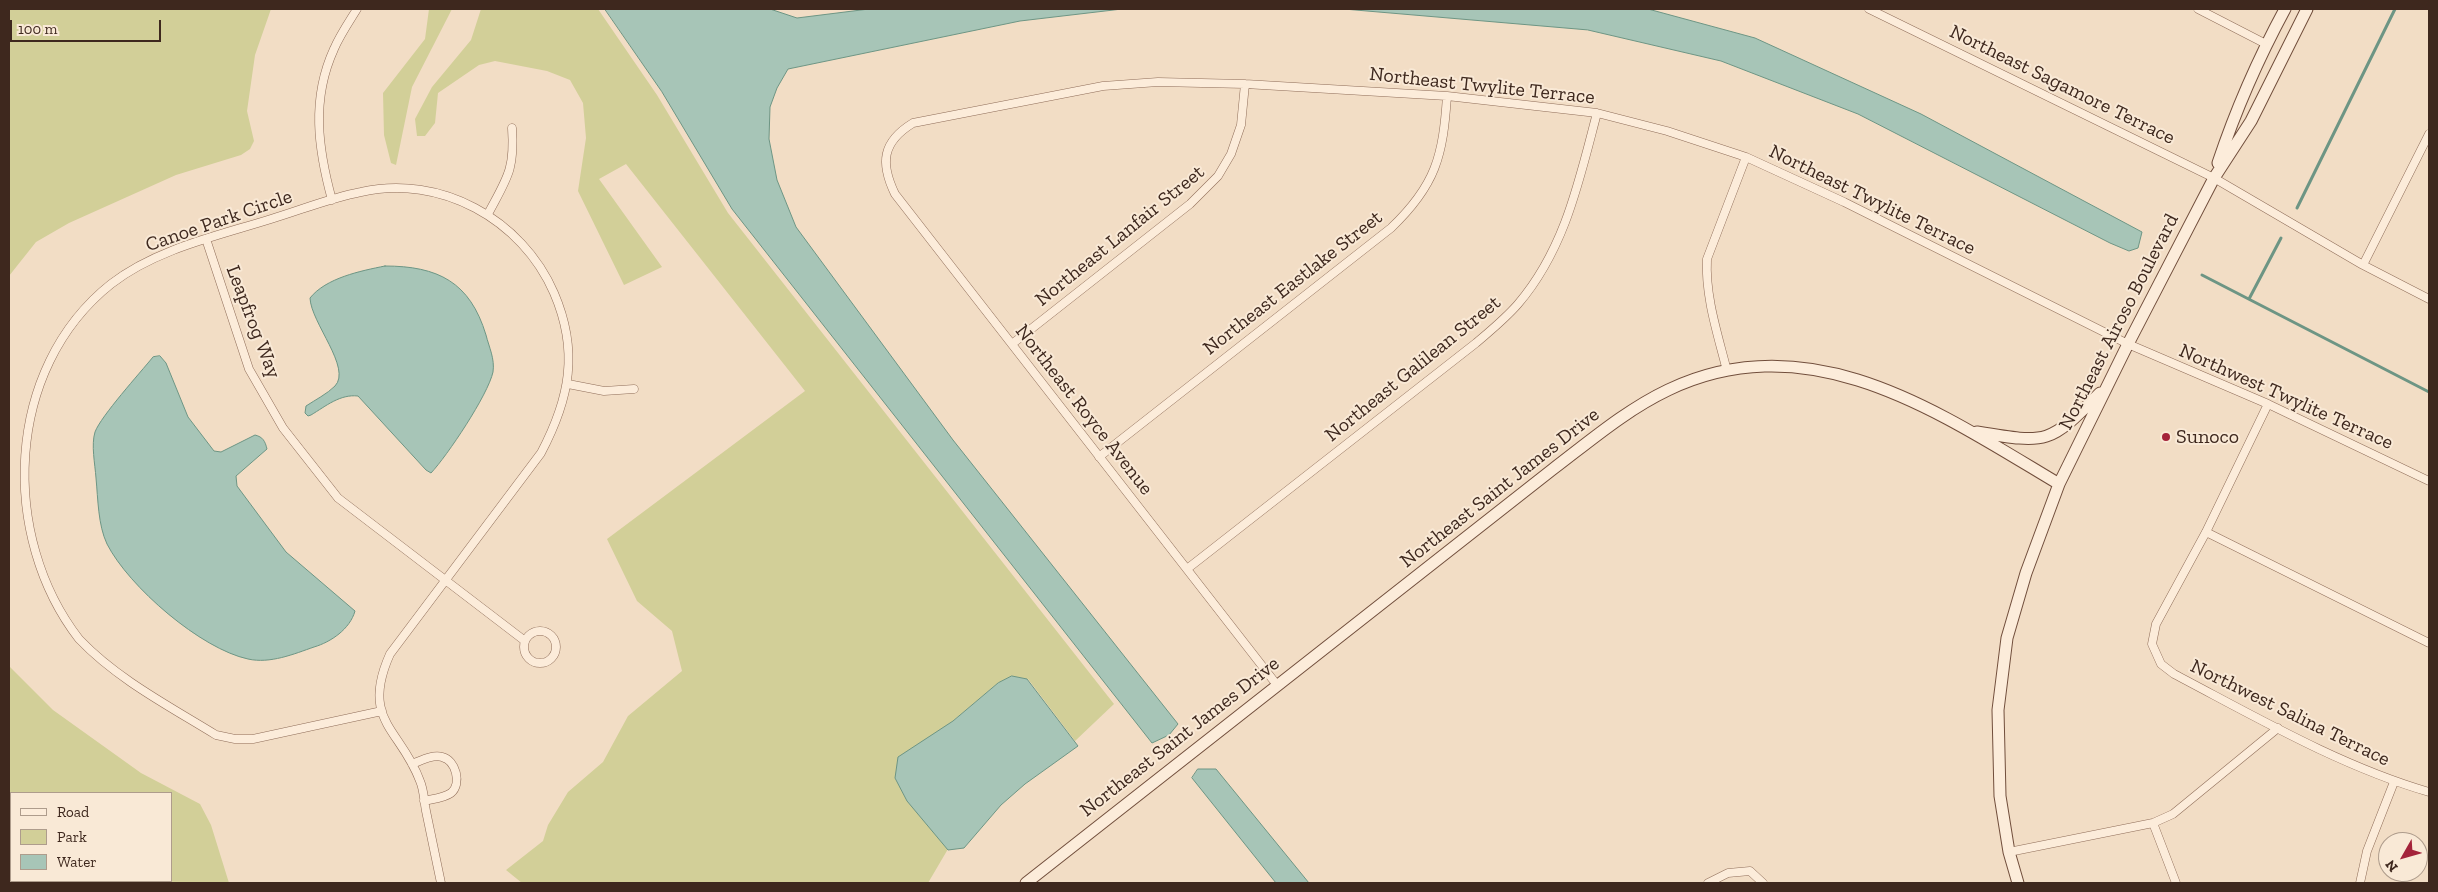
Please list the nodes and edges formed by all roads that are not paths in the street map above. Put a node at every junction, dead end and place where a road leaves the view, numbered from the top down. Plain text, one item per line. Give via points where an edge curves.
1 (357, 9) edge
2 (1869, 9) edge
3 (2198, 9) edge
4 (2285, 9) edge
5 (2307, 9) edge
6 (2266, 44) junction
7 (1246, 84) junction
8 (1448, 96) junction
9 (1596, 113) junction
10 (512, 128) dead end
11 (2429, 134) edge
12 (888, 147) joint
13 (1746, 157) junction
14 (2214, 178) junction
15 (332, 200) junction
16 (488, 214) junction
17 (206, 239) junction
18 (2363, 265) junction
19 (2429, 299) edge
20 (1012, 344) junction
21 (2128, 344) junction
22 (1727, 371) junction
23 (568, 384) junction
24 (2107, 386) junction
25 (634, 389) dead end
26 (2268, 404) junction
27 (1968, 430) junction
28 (1099, 456) junction
29 (2429, 481) edge
30 (2059, 484) junction
31 (2206, 532) junction
32 (1187, 569) junction
33 (445, 582) junction
34 (525, 641) junction
35 (2429, 643) edge
36 (1277, 685) junction
37 (382, 711) junction
38 (2278, 728) junction
39 (412, 764) junction
40 (2394, 782) junction
41 (2429, 792) edge
42 (424, 801) junction
43 (2153, 823) junction
44 (2009, 852) junction
45 (441, 883) edge
46 (1026, 883) edge
47 (1708, 883) edge
48 (1763, 883) edge
49 (2018, 883) edge
50 (2176, 883) edge
51 (2360, 883) edge

1 - 15 street via 333,50 318,109 322,164
2 - 14 street, Northeast Sagamore Terrace
3 - 6 street
4 - 6 main road, Northeast Airoso Boulevard
5 - 14 main road, Northeast Airoso Boulevard via 2251,121
6 - 14 main road, Northeast Airoso Boulevard via 2236,111
7 - 8 street, Northeast Twylite Terrace
7 - 12 street, Northeast Twylite Terrace via 1158,82 1103,86 913,123
7 - 20 street, Northeast Lanfair Street via 1241,125 1231,154 1218,176 1190,204
8 - 9 street, Northeast Twylite Terrace
8 - 28 street, Northeast Eastlake Street via 1444,141 1434,171 1408,212
9 - 13 street, Northeast Twylite Terrace via 1667,131
9 - 32 street, Northeast Galilean Street via 1562,235 1517,304 1476,343
10 - 16 street via 514,156 509,176
11 - 18 street
12 - 20 street, Northeast Royce Avenue via 886,177 895,194
13 - 21 street, Northeast Twylite Terrace via 1844,202
13 - 22 street via 1708,259 1706,274
14 - 18 street, Northeast Sagamore Terrace
14 - 21 main road, Northeast Airoso Boulevard
15 - 16 street, Canoe Park Circle via 362,191 392,188 430,191
15 - 17 street, Canoe Park Circle
16 - 23 street, Canoe Park Circle via 533,255 547,277 560,305 567,337
17 - 33 street, Leapfrog Way via 249,368 283,428 338,498
17 - 37 street, Canoe Park Circle via 132,269 110,285 60,338 41,372 26,412 17,484 21,525 34,565 53,604 78,637 110,668 216,735 253,739
18 - 19 street, Northeast Sagamore Terrace
20 - 28 street, Northeast Royce Avenue
21 - 24 main road, Northeast Airoso Boulevard
21 - 26 street, Northwest Twylite Terrace
22 - 27 main road, Northeast Saint James Drive via 1791,366 1847,375 1885,388
22 - 36 main road, Northeast Saint James Drive via 1669,389 1639,405
23 - 25 street via 604,391
23 - 33 street, Canoe Park Circle via 558,422 542,453
24 - 27 main road via 2068,425 2051,436 2032,440
24 - 30 main road, Northeast Airoso Boulevard
26 - 29 street, Northwest Twylite Terrace
26 - 31 street
27 - 30 main road, Northeast Saint James Drive
28 - 32 street, Northeast Royce Avenue
30 - 44 main road, Northeast Airoso Boulevard via 2026,573 2007,638 1998,710 1998,751 2000,796
31 - 35 street
31 - 38 street, Northwest Salina Terrace via 2156,624 2152,644 2162,664 2174,674
32 - 36 street, Northeast Royce Avenue
33 - 34 street, Leapfrog Way
33 - 37 street, Canoe Park Circle via 390,654 382,670 379,691
34 - 34 street via 532,633 546,633 555,644 553,654 546,661 535,662 527,656
36 - 46 main road, Northeast Saint James Drive
37 - 39 street, Canoe Park Circle via 387,727
38 - 40 street, Northwest Salina Terrace
38 - 43 street via 2173,814
39 - 42 street, Canoe Park Circle
39 - 42 street via 439,756 453,767 457,781 452,792
40 - 41 street, Northwest Salina Terrace
40 - 51 street via 2367,851
42 - 45 street, Canoe Park Circle
43 - 44 street
43 - 50 street
44 - 49 main road, Northeast Airoso Boulevard
47 - 48 street via 1728,873 1750,871

